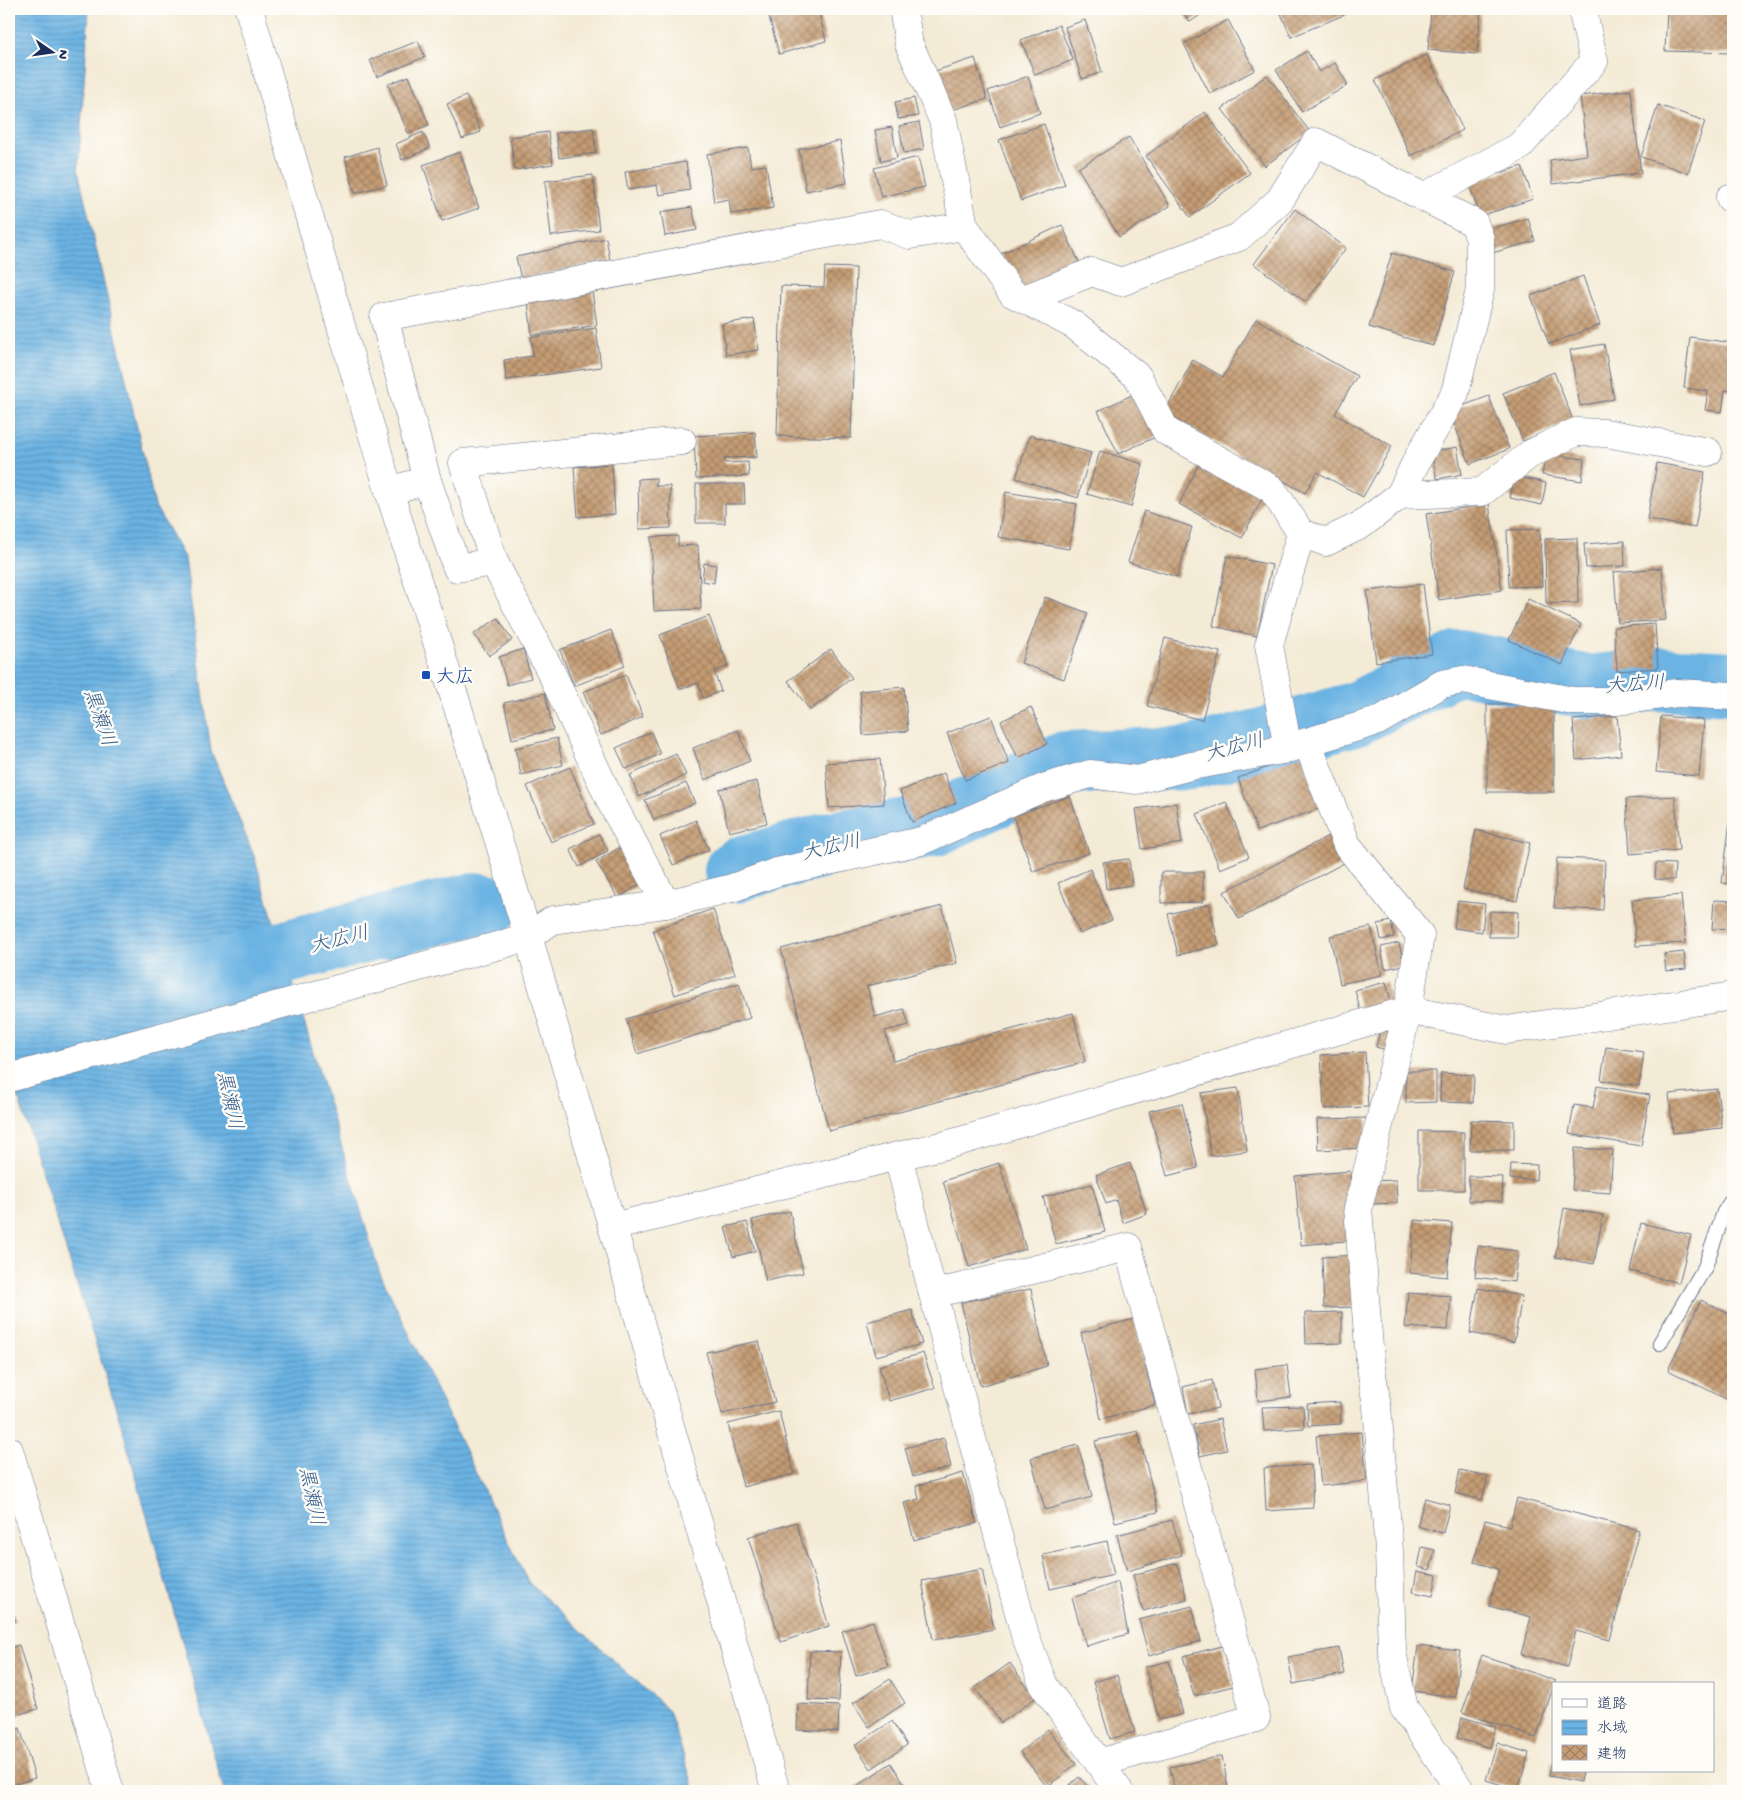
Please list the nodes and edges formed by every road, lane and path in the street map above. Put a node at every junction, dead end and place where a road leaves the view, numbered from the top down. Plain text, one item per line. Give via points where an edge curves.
1 (249, 9) edge
2 (903, 9) edge
3 (1582, 9) edge
4 (1424, 197) junction
5 (964, 226) junction
6 (1024, 299) junction
7 (682, 440) dead end
8 (1708, 452) dead end
9 (427, 480) junction
10 (389, 491) junction
11 (1400, 495) junction
12 (1301, 533) junction
13 (494, 562) junction
14 (1733, 696) edge
15 (1297, 746) junction
16 (666, 904) junction
17 (528, 936) junction
18 (1733, 996) edge
19 (1408, 1010) junction
20 (9, 1078) edge
21 (898, 1156) junction
22 (1733, 1198) edge
23 (612, 1227) junction
24 (933, 1294) junction
25 (1660, 1343) dead end
26 (9, 1450) edge
27 (1099, 1763) junction
28 (110, 1791) edge
29 (776, 1791) edge
30 (1120, 1791) edge
31 (1461, 1791) edge

1 - 10 street
2 - 5 street via 909,44 943,120
3 - 4 street via 1594,61 1519,147
4 - 6 street via 1316,142 1280,200 1239,237 1121,282 1092,272
4 - 11 street via 1474,223 1480,239 1480,290 1455,393
5 - 6 street via 1012,293
5 - 9 street via 910,235 880,224 384,317
6 - 12 street via 1074,325 1138,377 1166,431 1272,489
7 - 13 street via 463,463
8 - 11 street via 1606,433 1576,432 1530,454 1482,492
9 - 10 street
9 - 13 street via 457,568
10 - 17 street
11 - 12 street via 1360,525 1326,542
12 - 15 street via 1269,645
13 - 16 street via 553,676 611,802
14 - 15 street via 1677,693 1616,701 1573,701 1463,680 1442,684 1378,721
15 - 16 street via 1137,780 1090,774 1043,788 921,841 777,872 732,888
15 - 19 street via 1347,845 1420,935
16 - 17 street via 553,920
17 - 20 street
17 - 23 street
18 - 19 street via 1507,1030
19 - 21 street via 950,1144
19 - 31 street via 1358,1208 1389,1551 1392,1652 1404,1708
21 - 23 street
21 - 24 street
22 - 25 lane via 1724,1212 1705,1267
23 - 29 street
24 - 27 street via 1025,1635 1044,1686
24 - 27 street via 1128,1247 1256,1718
26 - 28 street
27 - 30 street

